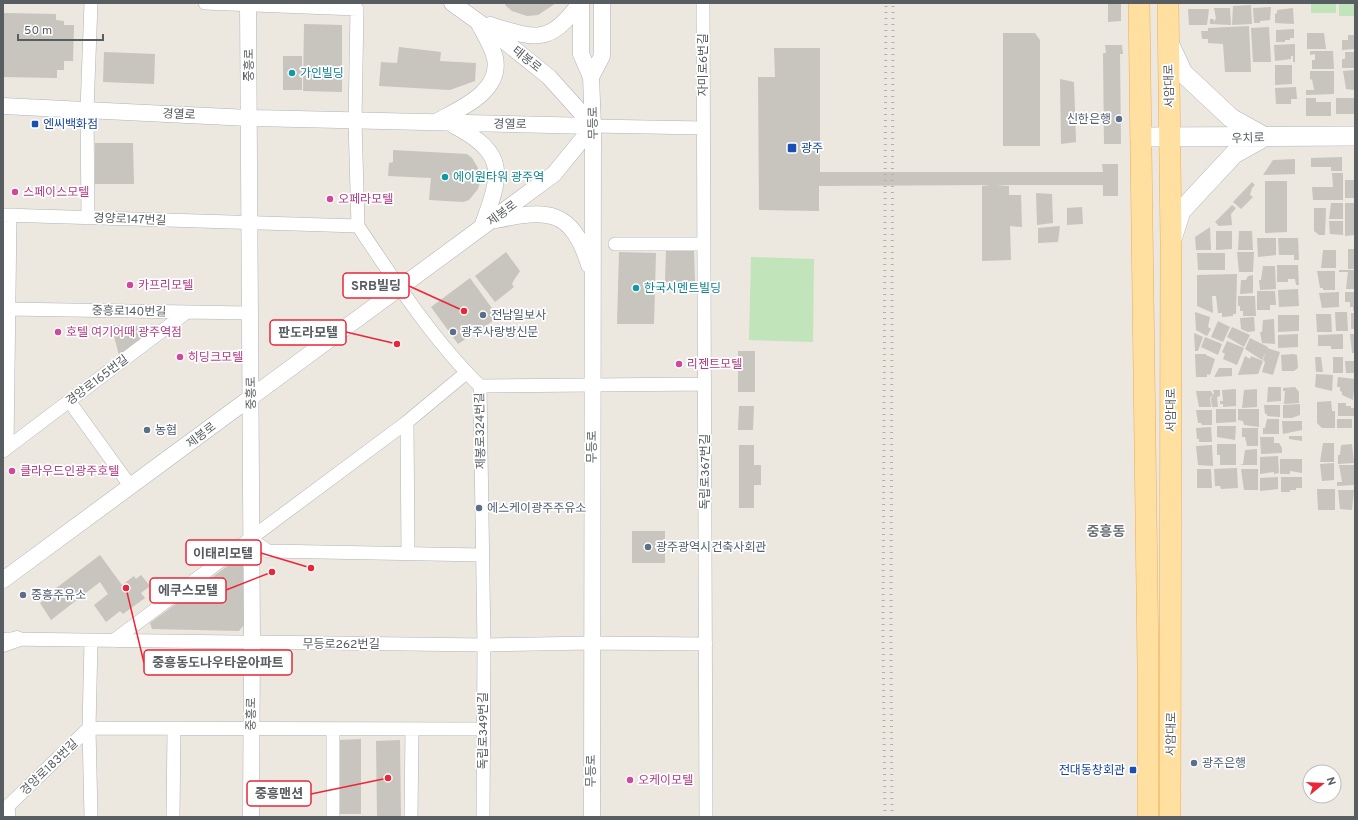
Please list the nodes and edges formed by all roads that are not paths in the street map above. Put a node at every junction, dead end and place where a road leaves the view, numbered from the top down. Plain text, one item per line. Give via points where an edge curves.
1 (91, 3) edge
2 (205, 3) edge
3 (452, 3) edge
4 (580, 3) edge
5 (602, 3) edge
6 (703, 3) edge
7 (1139, 3) edge
8 (1168, 3) edge
9 (248, 4) edge
10 (359, 6) edge
11 (477, 21) junction
12 (1168, 43) junction
13 (591, 78) junction
14 (3, 106) edge
15 (87, 110) junction
16 (249, 118) junction
17 (355, 121) junction
18 (434, 123) junction
19 (450, 123) junction
20 (593, 126) junction
21 (703, 128) junction
22 (1355, 136) edge
23 (1171, 137) junction
24 (1265, 137) junction
25 (1140, 138) junction
26 (7, 215) edge
27 (88, 218) junction
28 (249, 223) junction
29 (486, 224) junction
30 (358, 226) junction
31 (1171, 241) junction
32 (615, 244) dead end
33 (704, 244) junction
34 (593, 277) junction
35 (399, 288) junction
36 (9, 309) junction
37 (187, 312) junction
38 (249, 313) junction
39 (466, 373) junction
40 (592, 384) junction
41 (705, 384) junction
42 (480, 386) junction
43 (251, 397) junction
44 (69, 401) junction
45 (407, 422) junction
46 (5, 449) edge
47 (131, 487) junction
48 (250, 539) junction
49 (408, 553) junction
50 (482, 555) junction
51 (4, 581) edge
52 (6, 639) edge
53 (91, 641) junction
54 (113, 641) junction
55 (252, 643) junction
56 (591, 643) junction
57 (706, 644) junction
58 (484, 645) junction
59 (89, 728) junction
60 (174, 729) junction
61 (251, 729) junction
62 (333, 729) junction
63 (412, 729) junction
64 (483, 729) junction
65 (7, 810) edge
66 (173, 816) edge
67 (411, 816) edge
68 (91, 817) edge
69 (251, 817) edge
70 (333, 817) edge
71 (483, 817) edge
72 (592, 817) edge
73 (706, 817) edge
74 (1148, 817) edge
75 (1170, 817) edge

1 - 15 street
2 - 9 street
3 - 11 street, 태봉로
4 - 11 street via 557,30 541,36 524,36
4 - 13 street, 무등로 via 581,54
5 - 13 street, 무등로 via 602,56
6 - 21 street, 자미로6번길
7 - 25 main road, 서암대로
8 - 12 main road, 서암대로
9 - 10 street
9 - 16 street, 중흥로
10 - 17 street
11 - 18 street via 492,48 495,60 492,78 472,102
11 - 20 street, 태봉로 via 549,77
12 - 23 main road, 서암대로
12 - 24 main road via 1183,73 1231,118
13 - 20 street, 무등로
14 - 15 street, 경열로
15 - 16 street, 경열로
15 - 27 street
16 - 17 street, 경열로
16 - 28 street, 중흥로
17 - 18 street, 경열로
17 - 30 street
18 - 19 street, 경열로
19 - 20 street, 경열로
19 - 29 street via 485,145 493,160 497,173
20 - 21 street
20 - 29 street, 제봉로 via 554,174
20 - 34 street, 무등로
21 - 33 street, 독립로367번길
22 - 24 main road, 우치로
23 - 24 main road, 우치로
23 - 25 main road, 우치로
23 - 31 main road, 서암대로
24 - 31 main road via 1234,154 1181,211
25 - 74 main road, 서암대로
26 - 27 street, 경양로147번길
26 - 36 street, 경양로147번길
27 - 28 street, 경양로147번길
28 - 30 street
28 - 38 street, 중흥로
29 - 34 street via 536,213 564,221 573,228 580,239
29 - 35 street, 제봉로
30 - 35 street
31 - 75 main road, 서암대로
32 - 33 street
33 - 41 street, 독립로367번길
34 - 40 street, 무등로
35 - 39 street, 제봉로324번길
35 - 43 street, 제봉로
36 - 37 street, 중흥로140번길
36 - 46 street, 경양로165번길
37 - 38 street, 중흥로140번길
37 - 44 street, 경양로165번길
38 - 43 street, 중흥로
39 - 42 street, 제봉로324번길
39 - 45 street
40 - 41 street
40 - 42 street
40 - 56 street, 무등로
41 - 57 street, 독립로367번길
42 - 50 street, 제봉로324번길
43 - 47 street, 제봉로
43 - 48 street, 중흥로
44 - 46 street, 경양로165번길
44 - 47 street
45 - 48 street
45 - 49 street
47 - 51 street, 제봉로
48 - 49 street via 268,551
48 - 54 street
48 - 55 street, 중흥로
49 - 50 street
50 - 58 street, 제봉로324번길
52 - 53 street, 무등로262번길
53 - 54 street, 무등로262번길
53 - 59 street
54 - 55 street, 무등로262번길
55 - 58 street, 무등로262번길
55 - 61 street, 중흥로
56 - 57 street, 무등로262번길
56 - 58 street, 무등로262번길
56 - 72 street, 무등로
57 - 73 street, 독립로367번길
58 - 64 street, 독립로349번길
59 - 60 street
59 - 65 street, 경양로183번길
59 - 68 street, 경양로183번길
60 - 61 street
60 - 66 street
61 - 62 street
61 - 69 street, 중흥로
62 - 63 street
62 - 70 street
63 - 64 street
63 - 67 street
64 - 71 street, 독립로349번길

